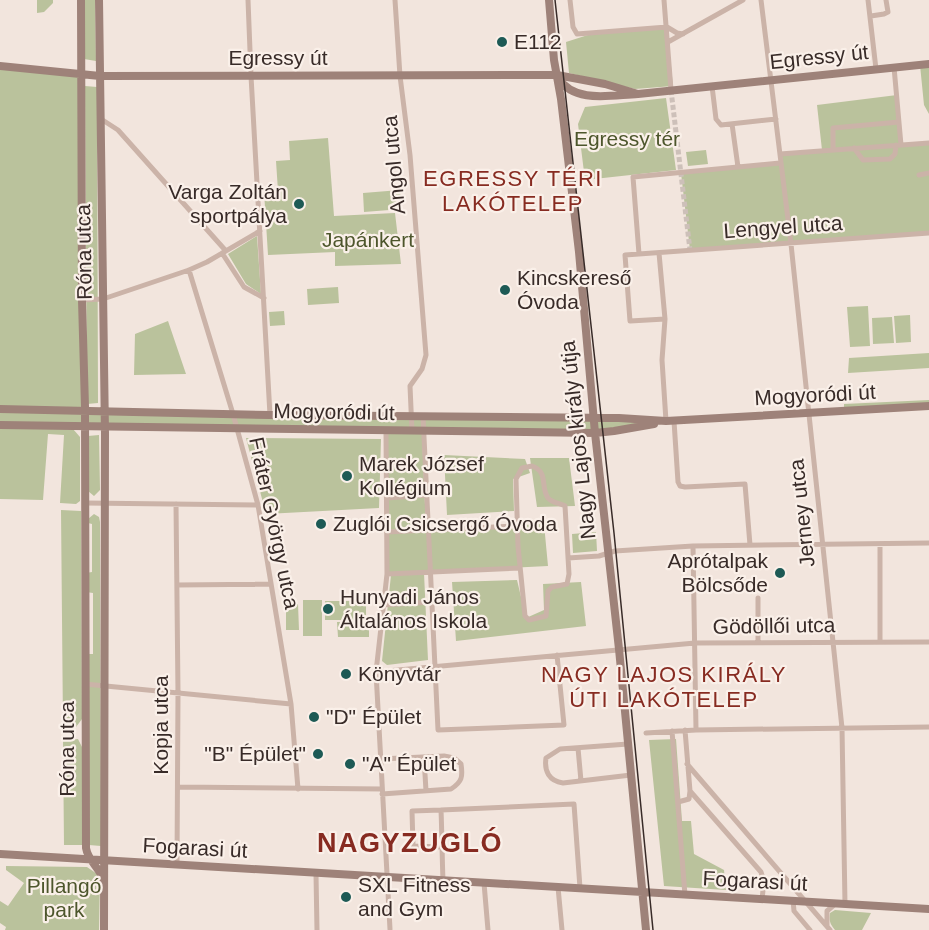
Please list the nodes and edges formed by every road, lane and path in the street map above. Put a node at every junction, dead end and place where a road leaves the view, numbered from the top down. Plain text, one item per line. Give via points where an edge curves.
1 (81, 0) edge
2 (99, 0) edge
3 (248, 0) edge
4 (395, 0) edge
5 (549, 0) edge
6 (570, 0) edge
7 (664, 0) edge
8 (743, 0) edge
9 (761, 0) edge
10 (868, 0) edge
11 (886, 0) edge
12 (871, 16) junction
13 (667, 27) junction
14 (683, 34) junction
15 (668, 42) junction
16 (929, 64) edge
17 (0, 66) edge
18 (894, 67) junction
19 (876, 69) junction
20 (81, 74) junction
21 (556, 75) junction
22 (100, 76) junction
23 (251, 76) junction
24 (400, 76) junction
25 (771, 80) junction
26 (605, 84) junction
27 (712, 86) junction
28 (671, 90) junction
29 (638, 94) junction
30 (606, 96) junction
31 (101, 119) junction
32 (776, 119) junction
33 (899, 122) junction
34 (732, 124) junction
35 (929, 143) edge
36 (899, 145) junction
37 (854, 148) junction
38 (833, 150) junction
39 (780, 154) junction
40 (780, 163) junction
41 (738, 167) junction
42 (929, 173) edge
43 (920, 175) dead end
44 (260, 231) junction
45 (929, 233) edge
46 (791, 244) junction
47 (224, 252) junction
48 (658, 253) junction
49 (639, 254) junction
50 (189, 270) junction
51 (103, 298) junction
52 (264, 298) junction
53 (82, 300) junction
54 (665, 319) junction
55 (929, 406) edge
56 (0, 410) edge
57 (85, 410) junction
58 (103, 411) junction
59 (808, 413) junction
60 (234, 414) junction
61 (270, 415) junction
62 (412, 416) junction
63 (423, 416) junction
64 (593, 418) junction
65 (670, 421) junction
66 (0, 425) edge
67 (85, 426) junction
68 (104, 426) junction
69 (237, 429) junction
70 (386, 431) junction
71 (412, 431) junction
72 (424, 431) junction
73 (595, 433) junction
74 (427, 495) junction
75 (387, 498) junction
76 (85, 503) junction
77 (105, 504) junction
78 (176, 504) junction
79 (258, 505) junction
80 (518, 526) junction
81 (428, 530) junction
82 (387, 531) junction
83 (879, 543) junction
84 (929, 543) edge
85 (750, 545) junction
86 (822, 545) junction
87 (693, 546) junction
88 (608, 554) junction
89 (568, 558) junction
90 (520, 568) junction
91 (430, 572) junction
92 (387, 574) junction
93 (271, 584) junction
94 (177, 585) junction
95 (758, 598) dead end
96 (431, 602) junction
97 (383, 605) junction
98 (833, 642) junction
99 (880, 642) junction
100 (929, 642) edge
101 (758, 643) junction
102 (695, 644) junction
103 (619, 649) junction
104 (557, 655) junction
105 (434, 666) junction
106 (376, 672) junction
107 (85, 684) junction
108 (105, 687) junction
109 (178, 693) junction
110 (291, 704) junction
111 (929, 727) edge
112 (842, 728) junction
113 (685, 730) junction
114 (696, 730) junction
115 (672, 731) junction
116 (646, 733) dead end
117 (628, 744) junction
118 (578, 748) junction
119 (424, 757) junction
120 (380, 759) junction
121 (687, 764) junction
122 (631, 775) junction
123 (581, 781) junction
124 (178, 787) junction
125 (298, 789) junction
126 (382, 791) junction
127 (426, 791) junction
128 (690, 791) junction
129 (678, 802) junction
130 (441, 810) junction
131 (442, 847) junction
132 (0, 854) edge
133 (90, 860) junction
134 (105, 861) junction
135 (177, 864) junction
136 (316, 873) junction
137 (388, 878) junction
138 (442, 880) junction
139 (104, 882) junction
140 (484, 883) junction
141 (558, 887) junction
142 (580, 888) junction
143 (642, 893) junction
144 (686, 896) junction
145 (762, 899) junction
146 (794, 900) junction
147 (806, 902) junction
148 (842, 904) junction
149 (929, 909) edge
150 (390, 927) edge
151 (829, 928) edge
152 (104, 930) edge
153 (317, 930) edge
154 (488, 930) edge
155 (562, 930) edge
156 (646, 930) edge
157 (810, 930) edge

1 - 20 street, Róna utca
2 - 22 street, Róna utca
3 - 23 street
4 - 24 street, Angol utca
5 - 21 street, Nagy Lajos király útja
6 - 13 street via 573,30 580,35
7 - 13 street
8 - 14 street
9 - 25 street, Jerney utca
10 - 12 street
11 - 12 street via 888,12
12 - 19 street
13 - 14 street
13 - 15 street
14 - 15 street
15 - 28 street
16 - 18 street, Egressy út
17 - 20 street, Egressy út
18 - 19 street, Egressy út
18 - 33 street
19 - 25 street, Egressy út
20 - 22 street, Egressy út
20 - 53 street, Róna utca
21 - 24 street, Egressy út
21 - 26 street, Egressy út
21 - 30 street, Egressy út via 569,91
21 - 64 street, Nagy Lajos király útja via 577,234
22 - 23 street, Egressy út
22 - 31 street, Róna utca
23 - 24 street, Egressy út
23 - 44 street
24 - 62 street, Angol utca via 411,155 426,355 410,386
25 - 27 street, Egressy út
25 - 32 street, Jerney utca
26 - 29 street, Egressy út
26 - 30 street via 611,89
27 - 28 street, Egressy út
27 - 34 street via 716,119 721,125
28 - 29 street, Egressy út
29 - 30 street, Egressy út
31 - 47 street via 118,130
31 - 51 street, Róna utca
32 - 34 street
32 - 39 street, Jerney utca
33 - 36 street
33 - 38 street via 833,128
34 - 41 street
35 - 36 street
36 - 37 street
36 - 37 street via 890,159 863,160
37 - 38 street
38 - 39 street
39 - 40 street, Jerney utca
40 - 41 street
40 - 46 street, Jerney utca
41 - 49 street via 633,177
42 - 43 street
44 - 47 street
44 - 52 street
45 - 46 street, Lengyel utca
46 - 48 street, Lengyel utca
46 - 59 street, Jerney utca
47 - 50 street
47 - 52 street via 244,287
48 - 49 street, Lengyel utca
48 - 54 street
49 - 54 street via 625,255 630,321
50 - 51 street
50 - 60 street, Fráter György utca
51 - 53 street
51 - 58 street, Róna utca
52 - 61 street
53 - 57 street, Róna utca
54 - 65 street via 662,360
55 - 59 street, Mogyoródi út
56 - 57 street, Mogyoródi út
57 - 58 street, Mogyoródi út
57 - 67 street, Róna utca
58 - 60 street, Mogyoródi út
58 - 68 street, Róna utca
59 - 65 street, Mogyoródi út
59 - 86 street, Jerney utca
60 - 61 street, Mogyoródi út
60 - 69 street, Fráter György utca
61 - 62 street, Mogyoródi út
62 - 63 street, Mogyoródi út
62 - 71 street, Angol utca
63 - 64 street, Mogyoródi út
63 - 72 street
64 - 65 street, Mogyoródi út
64 - 73 street, Nagy Lajos király útja
65 - 73 street, Mogyoródi út
65 - 85 street via 680,486 745,484
66 - 67 street, Mogyoródi út
67 - 68 street, Mogyoródi út
67 - 76 street, Róna utca
68 - 69 street, Mogyoródi út
68 - 77 street, Róna utca
69 - 70 street, Mogyoródi út
69 - 79 street, Fráter György utca
70 - 71 street, Mogyoródi út
70 - 75 street
71 - 72 street, Mogyoródi út
72 - 73 street, Mogyoródi út
72 - 74 street
73 - 88 street, Nagy Lajos király útja
74 - 75 street
74 - 81 street
75 - 82 street
76 - 77 street
76 - 107 street, Róna utca
77 - 78 street
77 - 108 street, Róna utca
78 - 79 street
78 - 94 street, Kopja utca
79 - 93 street, Fráter György utca
80 - 81 street
80 - 89 street, Nagy Lajos király útja via 517,476 522,468 532,466 544,476 546,496 566,506
80 - 90 street
81 - 82 street
81 - 91 street
82 - 92 street
83 - 84 street
83 - 86 street
83 - 99 street
85 - 86 street
85 - 87 street
86 - 98 street, Jerney utca
87 - 88 street
87 - 102 street
88 - 89 street, Nagy Lajos király útja
88 - 103 street, Nagy Lajos király útja
89 - 90 street, Nagy Lajos király útja via 567,584 548,591 546,616 529,620 525,616
90 - 91 street
91 - 92 street
91 - 96 street
92 - 97 street
93 - 94 street
93 - 110 street, Fráter György utca
94 - 109 street, Kopja utca
95 - 101 street
96 - 97 street
96 - 105 street
97 - 106 street
98 - 99 street, Gödöllői utca
98 - 101 street, Gödöllői utca
98 - 112 street, Jerney utca
99 - 100 street, Gödöllői utca
101 - 102 street, Gödöllői utca
102 - 103 street, Gödöllői utca
102 - 114 street
103 - 104 street, Gödöllői utca
103 - 117 street, Nagy Lajos király útja
104 - 105 street, Gödöllői utca
104 - 105 street via 564,725 438,730
105 - 106 street, Gödöllői utca
106 - 120 street
107 - 108 street
107 - 133 street, Róna utca via 86,848
108 - 109 street
108 - 134 street, Róna utca
109 - 110 street
109 - 124 street, Kopja utca
110 - 125 street, Fráter György utca
111 - 112 street
112 - 114 street
112 - 148 street, Jerney utca
113 - 114 street
113 - 115 street
113 - 121 street
115 - 116 street
115 - 129 street
117 - 118 street
117 - 122 street, Nagy Lajos király útja
118 - 123 street
118 - 123 street via 556,750 546,758 544,766 557,782
119 - 120 street
119 - 127 street
119 - 127 street via 454,758 461,764 463,777 451,789
120 - 126 street
121 - 128 street
121 - 147 street
122 - 123 street
122 - 143 street, Nagy Lajos király útja
124 - 125 street
124 - 135 street, Kopja utca
125 - 126 street via 321,786
126 - 127 street
126 - 137 street
128 - 129 street via 689,799
128 - 145 street via 761,872
129 - 144 street
130 - 131 street
130 - 131 street via 412,811 413,846
130 - 142 street via 574,804
131 - 138 street
132 - 133 street, Fogarasi út
133 - 134 street, Fogarasi út
133 - 139 street, Róna utca via 100,870
134 - 135 street, Fogarasi út
134 - 139 street, Róna utca
135 - 136 street, Fogarasi út
136 - 137 street, Fogarasi út
136 - 153 street
137 - 138 street, Fogarasi út
137 - 150 street
138 - 140 street, Fogarasi út
139 - 152 street, Róna utca
140 - 141 street, Fogarasi út
140 - 154 street
141 - 142 street, Fogarasi út
141 - 155 street
142 - 143 street, Fogarasi út
143 - 144 street, Fogarasi út
143 - 156 street, Nagy Lajos király útja
144 - 145 street, Fogarasi út
145 - 146 street, Fogarasi út
146 - 147 street, Fogarasi út
146 - 157 street via 794,911
147 - 148 street, Fogarasi út
147 - 151 street
148 - 149 street, Fogarasi út
148 - 151 street via 830,906 827,911

